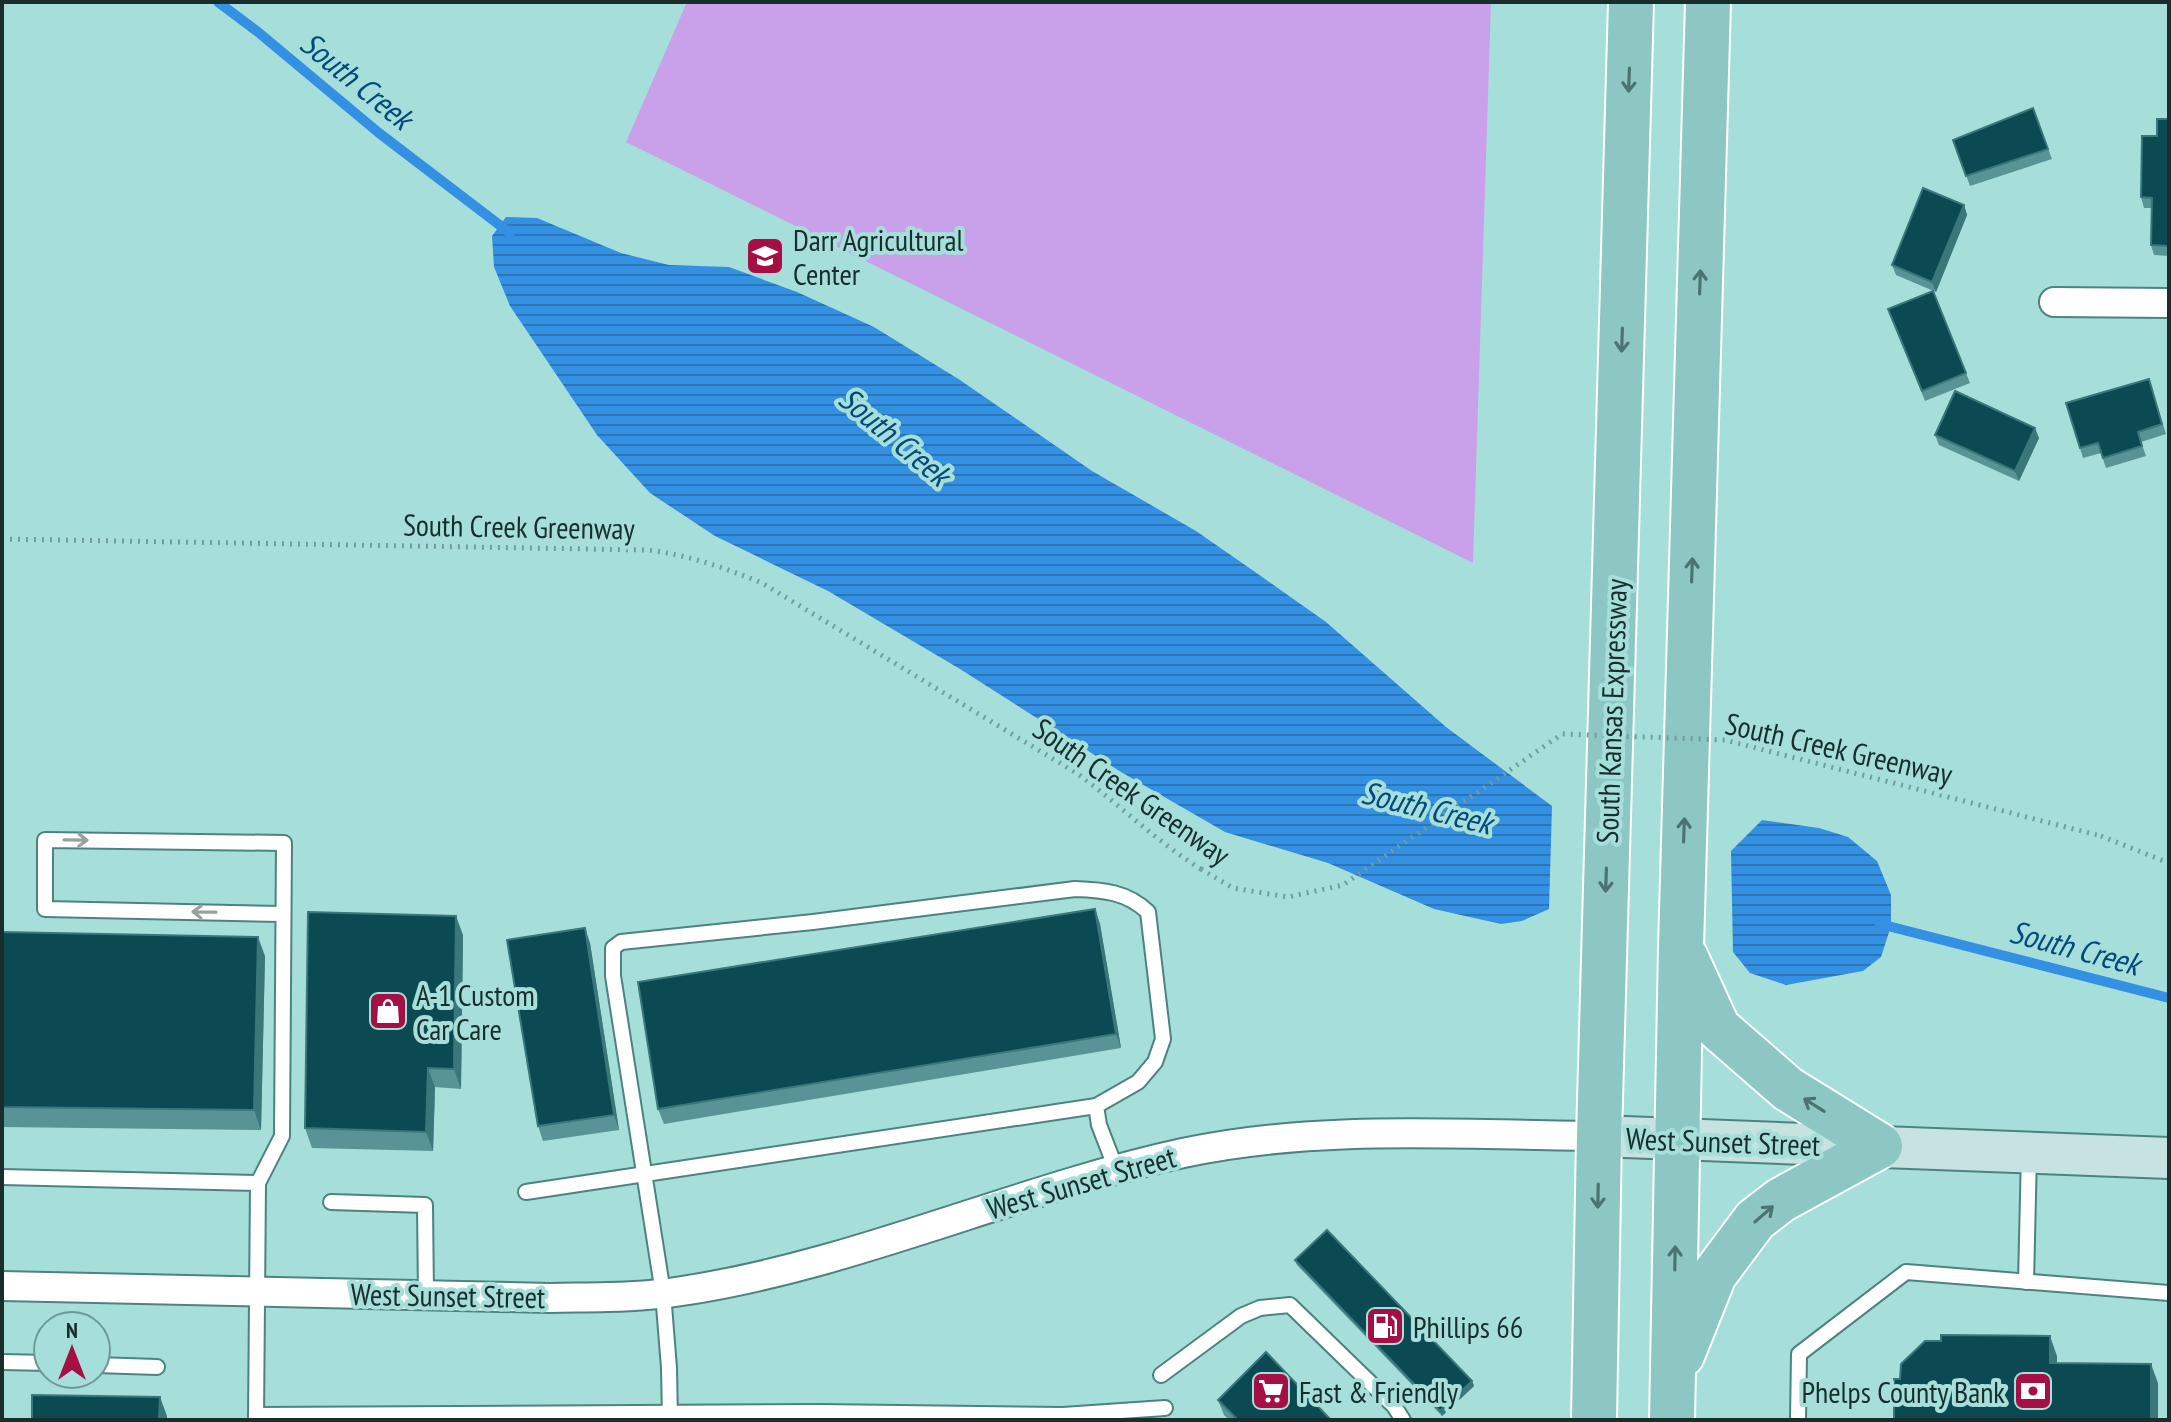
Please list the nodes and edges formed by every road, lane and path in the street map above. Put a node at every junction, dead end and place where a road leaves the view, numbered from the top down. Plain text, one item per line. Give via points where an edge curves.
1 (1631, 2) edge
2 (1708, 2) edge
3 (2054, 302) dead end
4 (2169, 303) edge
5 (2, 539) edge
6 (2169, 863) edge
7 (282, 914) junction
8 (1681, 947) junction
9 (1096, 1106) junction
10 (1599, 1136) junction
11 (1677, 1139) junction
12 (1880, 1146) junction
13 (2029, 1153) junction
14 (2169, 1158) edge
15 (1116, 1169) junction
16 (644, 1174) junction
17 (2, 1177) edge
18 (258, 1183) junction
19 (526, 1192) dead end
20 (331, 1202) dead end
21 (2026, 1282) junction
22 (2, 1286) edge
23 (257, 1291) junction
24 (663, 1293) junction
25 (2169, 1293) edge
26 (426, 1295) junction
27 (2, 1362) edge
28 (32, 1363) edge
29 (112, 1366) edge
30 (157, 1367) dead end
31 (1161, 1375) dead end
32 (1672, 1399) edge
33 (1165, 1408) dead end
34 (670, 1417) edge
35 (256, 1418) edge
36 (1403, 1420) edge
37 (1594, 1420) edge
38 (1798, 1420) edge

1 -> 10 main road, South Kansas Expressway
8 -> 2 main road
3 - 4 street
5 - 6 path, South Creek Greenway, bridge via 647,550 714,563 762,583 1078,774 1174,853 1233,888 1288,897 1343,885 1562,734 1725,740 2101,836
7 -> 7 lane via 45,909 45,840 284,843
7 - 18 lane via 282,1136
8 - 11 main road
12 -> 8 main road via 1788,1089 1718,1028
9 - 15 lane
9 - 16 lane
9 - 16 lane via 1138,1082 1155,1062 1163,1039 1148,912 1135,900 1108,890 1075,889 621,942 613,948 613,976
10 - 11 main road, West Sunset Street
10 - 15 street, West Sunset Street via 1326,1136 1242,1144
10 -> 37 main road, South Kansas Expressway
11 - 12 main road, West Sunset Street
32 -> 11 main road
12 - 13 main road, West Sunset Street
32 -> 12 main road via 1714,1275 1755,1220
13 - 14 main road, West Sunset Street
13 - 21 lane
15 - 24 street, West Sunset Street via 808,1265
16 - 19 lane
16 - 24 lane
17 - 18 lane
18 - 23 lane
20 - 26 lane via 425,1205
21 - 25 lane
21 - 38 lane via 1906,1272 1799,1354
22 - 23 street, West Sunset Street
23 - 26 street, West Sunset Street
23 - 35 lane
24 - 26 street, West Sunset Street via 550,1298
24 - 34 lane
27 - 28 lane
29 - 30 lane
31 - 36 lane via 1241,1316 1290,1305
33 - 34 lane via 1063,1415 820,1412
34 - 35 lane

